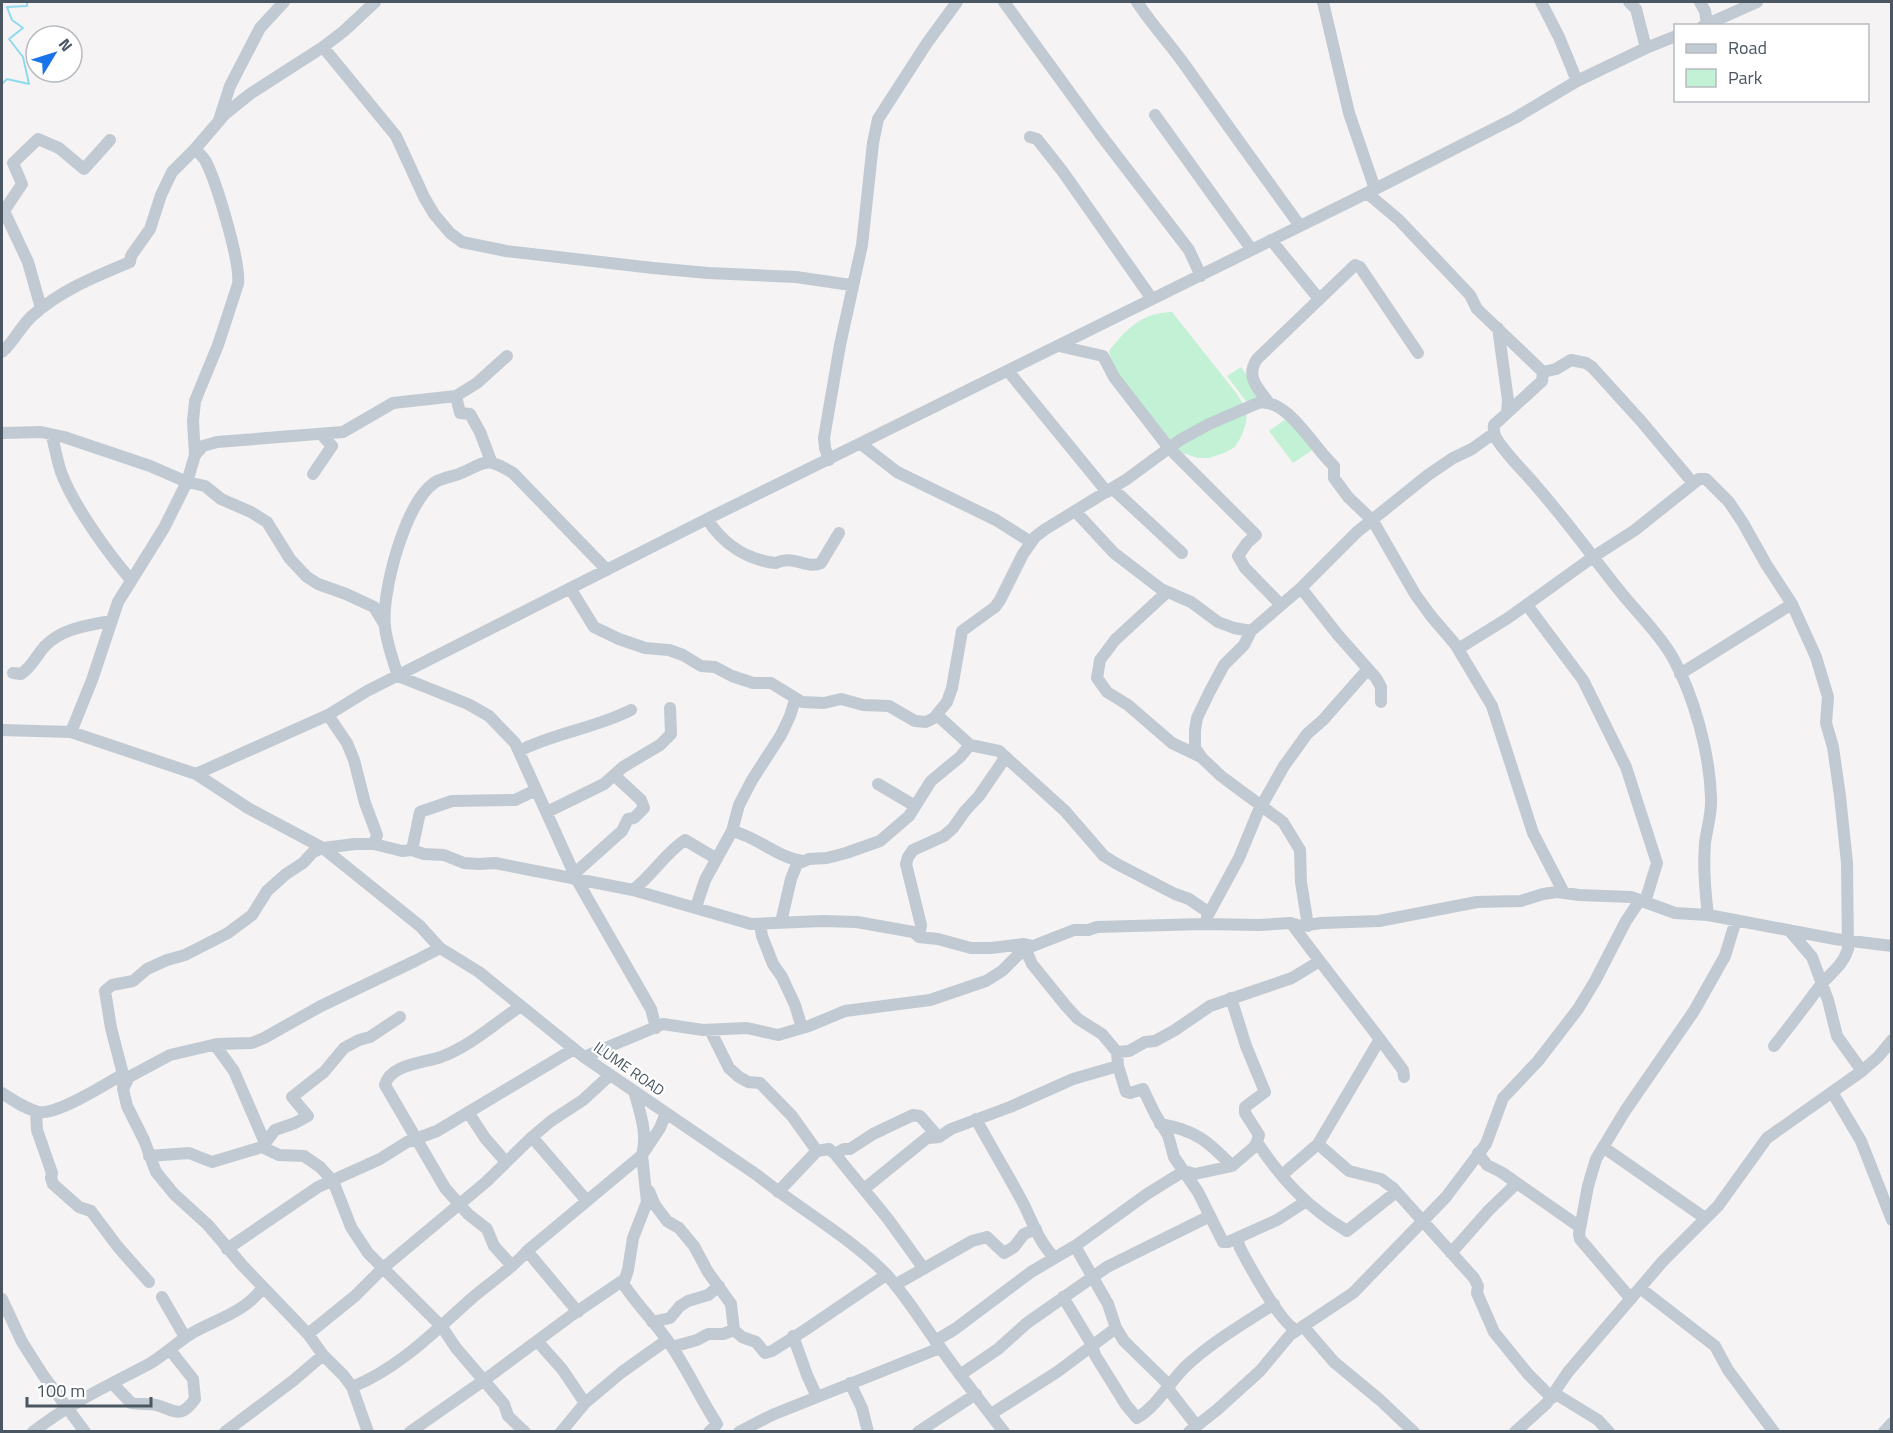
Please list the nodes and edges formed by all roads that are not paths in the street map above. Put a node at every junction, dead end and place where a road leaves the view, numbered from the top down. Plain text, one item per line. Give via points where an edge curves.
1 (284, 2) edge
2 (375, 2) edge
3 (957, 2) edge
4 (1004, 2) edge
5 (1137, 2) edge
6 (1323, 2) edge
7 (1541, 2) edge
8 (1629, 2) edge
9 (1700, 2) edge
10 (1750, 3) edge
11 (1705, 24) edge
12 (1707, 24) edge
13 (1674, 37) edge
14 (323, 47) junction
15 (1646, 48) junction
16 (1577, 81) junction
17 (1155, 115) dead end
18 (219, 121) junction
19 (1030, 137) dead end
20 (110, 140) dead end
21 (195, 150) junction
22 (1371, 191) junction
23 (1300, 225) junction
24 (1271, 240) junction
25 (1252, 250) junction
26 (1202, 276) junction
27 (852, 285) junction
28 (1152, 299) junction
29 (1318, 299) junction
30 (41, 308) junction
31 (1498, 328) junction
32 (1059, 346) junction
33 (2, 352) edge
34 (1418, 353) dead end
35 (507, 356) dead end
36 (1008, 371) junction
37 (1543, 372) junction
38 (456, 396) junction
39 (1269, 403) junction
40 (1507, 413) junction
41 (2, 433) edge
42 (1494, 433) junction
43 (322, 435) junction
44 (52, 436) junction
45 (861, 444) junction
46 (1169, 448) junction
47 (195, 454) junction
48 (829, 460) junction
49 (491, 461) junction
50 (313, 474) dead end
51 (187, 482) junction
52 (1693, 483) junction
53 (1109, 490) junction
54 (1075, 511) junction
55 (707, 519) junction
56 (1373, 521) junction
57 (839, 533) dead end
58 (1031, 542) junction
59 (1182, 553) dead end
60 (1593, 557) junction
61 (607, 570) junction
62 (131, 580) junction
63 (570, 588) junction
64 (1301, 588) junction
65 (1167, 592) junction
66 (1792, 604) junction
67 (1281, 605) junction
68 (1527, 605) junction
69 (110, 621) junction
70 (385, 626) junction
71 (1251, 631) junction
72 (1458, 649) junction
73 (1368, 669) junction
74 (13, 673) dead end
75 (1680, 674) junction
76 (398, 676) junction
77 (795, 700) junction
78 (1381, 702) dead end
79 (670, 708) dead end
80 (631, 710) dead end
81 (328, 715) junction
82 (937, 715) junction
83 (2, 730) edge
84 (71, 732) junction
85 (970, 745) junction
86 (519, 752) junction
87 (1005, 758) junction
88 (1202, 758) junction
89 (196, 774) junction
90 (614, 775) junction
91 (878, 784) dead end
92 (536, 790) junction
93 (915, 806) junction
94 (1262, 806) junction
95 (547, 812) junction
96 (732, 831) junction
97 (374, 844) junction
98 (322, 848) junction
99 (412, 850) junction
100 (717, 859) junction
101 (802, 861) junction
102 (576, 876) junction
103 (633, 890) junction
104 (1564, 893) junction
105 (1642, 901) junction
106 (696, 907) junction
107 (1708, 915) junction
108 (1206, 918) junction
109 (1736, 920) junction
110 (781, 922) junction
111 (1290, 922) junction
112 (760, 924) junction
113 (1308, 926) junction
114 (1789, 930) junction
115 (919, 937) junction
116 (1847, 940) junction
117 (1888, 944) edge
118 (1025, 946) junction
119 (440, 948) junction
120 (1318, 962) junction
121 (1822, 983) junction
122 (1231, 998) junction
123 (521, 1006) junction
124 (400, 1017) dead end
125 (656, 1028) junction
126 (802, 1028) junction
127 (710, 1030) junction
128 (1380, 1039) junction
129 (1892, 1040) edge
130 (215, 1045) junction
131 (1774, 1046) dead end
132 (574, 1049) junction
133 (1117, 1052) junction
134 (585, 1058) junction
135 (1118, 1066) junction
136 (1862, 1071) junction
137 (123, 1074) junction
138 (609, 1076) junction
139 (1404, 1077) dead end
140 (123, 1089) junction
141 (634, 1091) junction
142 (1832, 1092) junction
143 (2, 1093) edge
144 (36, 1111) junction
145 (468, 1112) junction
146 (666, 1113) junction
147 (976, 1119) junction
148 (1160, 1124) junction
149 (934, 1132) junction
150 (532, 1137) junction
151 (417, 1138) junction
152 (1257, 1142) junction
153 (1318, 1144) junction
154 (263, 1145) junction
155 (1603, 1147) junction
156 (817, 1151) junction
157 (1478, 1153) junction
158 (835, 1154) junction
159 (642, 1155) junction
160 (149, 1156) junction
161 (506, 1162) junction
162 (1487, 1165) junction
163 (1232, 1166) junction
164 (1468, 1167) junction
165 (1184, 1171) junction
166 (1282, 1175) junction
167 (643, 1177) junction
168 (333, 1181) junction
169 (1517, 1183) junction
170 (864, 1189) junction
171 (778, 1192) junction
172 (1396, 1192) junction
173 (587, 1201) junction
174 (1305, 1202) junction
175 (459, 1204) junction
176 (1210, 1216) junction
177 (1705, 1218) junction
178 (1892, 1220) edge
179 (1422, 1221) junction
180 (1580, 1227) junction
181 (1036, 1229) junction
182 (1237, 1238) junction
183 (1075, 1246) junction
184 (227, 1249) junction
185 (527, 1251) junction
186 (1451, 1253) junction
187 (1056, 1257) junction
188 (512, 1266) junction
189 (383, 1268) junction
190 (924, 1269) junction
191 (886, 1275) junction
192 (1093, 1276) junction
193 (149, 1282) dead end
194 (622, 1282) junction
195 (895, 1285) junction
196 (719, 1286) junction
197 (263, 1287) junction
198 (1640, 1288) junction
199 (162, 1297) dead end
200 (1063, 1297) junction
201 (2, 1299) edge
202 (1630, 1299) junction
203 (1274, 1304) junction
204 (578, 1312) junction
205 (652, 1322) junction
206 (442, 1327) junction
207 (1116, 1328) junction
208 (1300, 1328) junction
209 (734, 1330) junction
210 (308, 1334) junction
211 (793, 1336) junction
212 (185, 1337) junction
213 (537, 1341) junction
214 (669, 1343) junction
215 (938, 1345) junction
216 (1092, 1345) junction
217 (170, 1350) junction
218 (323, 1355) junction
219 (960, 1375) junction
220 (483, 1382) junction
221 (112, 1383) junction
222 (850, 1383) junction
223 (352, 1387) junction
224 (1169, 1387) junction
225 (976, 1394) junction
226 (1553, 1395) junction
227 (817, 1396) junction
228 (585, 1403) junction
229 (68, 1406) junction
230 (991, 1414) junction
231 (1892, 1423) edge
232 (755, 1428) edge
233 (1193, 1428) edge
234 (364, 1430) edge
235 (33, 1431) edge
236 (85, 1431) edge
237 (225, 1431) edge
238 (410, 1431) edge
239 (525, 1431) edge
240 (561, 1431) edge
241 (709, 1431) edge
242 (739, 1431) edge
243 (868, 1431) edge
244 (918, 1431) edge
245 (1004, 1431) edge
246 (1414, 1431) edge
247 (1515, 1431) edge
248 (1609, 1431) edge
249 (1774, 1431) edge
250 (1884, 1431) edge

1 - 18 street via 260,28 230,86
2 - 14 street
3 - 27 street via 878,119 862,245
4 - 26 street via 1189,250
5 - 23 street
6 - 22 street
7 - 16 street
8 - 15 street via 1636,9
9 - 11 street
10 - 12 street
13 - 15 street
14 - 18 street via 250,94
14 - 27 street via 396,136 434,214 462,242 653,268 796,277
15 - 16 street
16 - 22 street via 1515,118
17 - 25 street
18 - 21 street
19 - 28 street via 1037,139 1063,172
20 - 30 street via 84,169 58,148 38,139 13,163 22,184 4,211 28,262
21 - 30 street via 166,182 150,230 130,262 69,288
21 - 47 street via 204,158 212,178 239,277 222,335 195,401
22 - 23 street
22 - 31 street
23 - 24 street
24 - 25 street
24 - 29 street
25 - 26 street
26 - 28 street
27 - 48 street via 824,438
28 - 32 street
29 - 34 street via 1357,265
29 - 39 street via 1252,367 1252,377
30 - 33 street
31 - 37 street
31 - 40 street
32 - 36 street
32 - 46 street via 1103,356 1114,377
35 - 38 street
36 - 45 street
36 - 53 street
37 - 40 street via 1542,381
37 - 52 street via 1571,360 1592,367
38 - 43 street via 393,403 348,430
38 - 49 street via 460,413 470,414
39 - 46 street via 1258,403 1209,424
39 - 56 street via 1283,410 1318,447 1334,466 1334,478
40 - 42 street via 1494,425
41 - 44 street via 41,432
42 - 56 street via 1428,475
42 - 60 street
43 - 47 street via 218,442 203,446
43 - 50 street via 332,446
44 - 51 street via 122,456
44 - 62 street via 72,495
45 - 48 street
45 - 58 street via 897,472 996,520
46 - 53 street
46 - 67 street via 1256,535 1238,556
47 - 51 street
48 - 55 street
49 - 61 street via 513,473
49 - 70 street via 439,480 425,492 400,536 387,592
51 - 62 street
51 - 70 street via 205,486 221,499 267,522 299,572 374,607
52 - 60 street via 1635,530
52 - 66 street via 1706,479 1729,502
53 - 54 street
53 - 59 street
54 - 58 street
54 - 65 street via 1114,553
55 - 57 street via 730,545 776,563 784,559 811,565 821,563
55 - 61 street
56 - 64 street
56 - 72 street via 1415,594
58 - 82 street via 1000,600 962,631 951,695
60 - 68 street
60 - 75 street via 1653,629
61 - 63 street
62 - 69 street
63 - 76 street
63 - 77 street via 590,622 605,634 645,648 669,650 701,666 715,667 753,683 771,683
64 - 67 street
64 - 73 street
65 - 71 street via 1191,602 1218,622
65 - 88 street via 1115,640 1100,660 1096,678 1107,692 1172,743
66 - 75 street
66 - 116 street via 1816,657 1828,697 1826,723 1833,747 1847,863
67 - 71 street
68 - 72 street
68 - 105 street via 1583,680 1626,767 1657,862
69 - 74 street via 71,628 47,645 28,669 21,674
69 - 84 street
70 - 76 street
71 - 88 street via 1244,645 1224,665 1197,718 1195,748
72 - 104 street via 1492,706 1533,833
73 - 78 street via 1380,683
73 - 94 street via 1307,734
75 - 107 street via 1696,712 1711,789 1704,866
76 - 81 street
76 - 86 street via 489,716 507,732
77 - 82 street via 824,703 840,699 889,706 915,721 926,722
77 - 96 street via 781,735 739,805
79 - 90 street via 669,738
80 - 86 street
81 - 89 street
81 - 97 street via 354,760 377,836
82 - 85 street
83 - 84 street, ILUME ROAD
84 - 89 street, ILUME ROAD
85 - 87 street via 999,751
85 - 93 street via 932,781
86 - 92 street
87 - 108 street via 1065,811 1104,856 1189,899
87 - 115 street via 953,828 913,850 908,857 906,864 921,925
88 - 94 street
89 - 98 street, ILUME ROAD
90 - 95 street via 589,793
90 - 102 street via 641,800 644,808 628,819 622,831
91 - 93 street
92 - 95 street
92 - 99 street via 515,800 452,801 420,812
93 - 101 street via 902,823 875,844
94 - 108 street
94 - 113 street via 1283,822 1300,850
95 - 102 street
96 - 100 street
96 - 101 street
97 - 98 street
97 - 99 street
98 - 119 street, ILUME ROAD via 420,926
98 - 137 street via 267,891 252,915 228,933 105,991
99 - 102 street via 464,862
100 - 103 street via 685,840
100 - 106 street
101 - 110 street via 794,870
102 - 103 street
102 - 125 street via 651,1009
103 - 106 street
104 - 105 street
104 - 113 street via 1550,892 1521,901 1477,902 1379,921
105 - 107 street via 1667,911
105 - 157 street via 1626,921 1578,1009 1545,1053 1503,1098 1491,1134
106 - 112 street
107 - 109 street
108 - 111 street via 1259,925
108 - 118 street via 1074,930
109 - 114 street
109 - 155 street via 1725,956 1694,1011
110 - 112 street
110 - 115 street via 857,922 913,932
111 - 113 street
111 - 120 street
112 - 126 street
114 - 116 street
114 - 121 street via 1812,957
115 - 118 street via 972,948
116 - 117 street
116 - 121 street via 1843,963
118 - 126 street via 1002,971 986,981 917,1003 845,1011
118 - 133 street via 1032,964 1066,1006 1102,1034
119 - 123 street, ILUME ROAD via 479,972
119 - 130 street via 264,1038 252,1043
120 - 122 street via 1292,978
120 - 128 street
121 - 131 street
121 - 136 street via 1837,1036
122 - 133 street via 1210,1006 1155,1041
122 - 152 street via 1265,1092 1245,1107 1259,1135
123 - 132 street, ILUME ROAD
123 - 151 street via 466,1046 401,1068 388,1078 385,1086
124 - 154 street via 344,1048 324,1072 292,1097 308,1116 275,1130
125 - 127 street via 663,1024
125 - 134 street
126 - 127 street via 778,1035 747,1028
127 - 156 street via 729,1068 748,1082 760,1083 792,1116
128 - 139 street
128 - 153 street
129 - 136 street
130 - 140 street via 170,1055 129,1077
130 - 154 street via 234,1071
132 - 134 street, ILUME ROAD
132 - 145 street
133 - 135 street
134 - 138 street, ILUME ROAD
135 - 147 street via 1073,1079
135 - 148 street via 1126,1092 1143,1089
136 - 142 street
137 - 140 street
137 - 144 street via 49,1112
138 - 141 street, ILUME ROAD
138 - 150 street
140 - 160 street
141 - 146 street, ILUME ROAD
141 - 159 street via 643,1127
142 - 177 street via 1767,1138
142 - 178 street via 1862,1141
143 - 144 street
144 - 193 street via 37,1130 53,1184 79,1207 91,1211
145 - 151 street
145 - 161 street
146 - 159 street
146 - 171 street, ILUME ROAD
147 - 149 street via 929,1138
147 - 181 street
148 - 163 street via 1197,1134
148 - 165 street
149 - 158 street via 920,1116 913,1115
149 - 170 street
150 - 161 street
150 - 173 street
151 - 168 street
151 - 175 street via 435,1173
152 - 163 street
152 - 166 street
153 - 166 street
153 - 172 street via 1349,1171 1381,1179
154 - 160 street via 212,1162 189,1153
154 - 168 street via 279,1155 304,1156
155 - 177 street
155 - 180 street via 1591,1172
156 - 158 street via 829,1149
156 - 171 street
157 - 162 street
157 - 164 street
158 - 170 street
159 - 167 street
159 - 173 street
160 - 184 street via 162,1180
161 - 175 street
162 - 164 street
162 - 169 street
163 - 165 street via 1195,1174
164 - 179 street
165 - 176 street
165 - 183 street
166 - 174 street
167 - 194 street via 647,1202
167 - 196 street via 655,1206 694,1246
168 - 184 street via 318,1187
168 - 189 street via 351,1227
169 - 180 street
169 - 186 street
170 - 190 street
171 - 191 street, ILUME ROAD via 840,1235
172 - 174 street via 1347,1231
172 - 179 street
173 - 185 street
174 - 182 street
175 - 188 street via 487,1229 494,1246
175 - 189 street
176 - 182 street via 1223,1242
176 - 192 street
177 - 198 street
179 - 186 street
179 - 208 street via 1353,1293
180 - 202 street via 1582,1243
181 - 187 street via 1049,1253
181 - 190 street via 1024,1234 1004,1253 986,1237
182 - 203 street
183 - 187 street
183 - 192 street
184 - 197 street
185 - 188 street
185 - 204 street
186 - 226 street via 1474,1278 1498,1339 1528,1374
187 - 215 street
188 - 206 street
189 - 206 street
189 - 210 street
190 - 195 street
191 - 195 street, ILUME ROAD
191 - 211 street
192 - 200 street
192 - 207 street
194 - 204 street
194 - 205 street
195 - 215 street, ILUME ROAD
196 - 205 street via 680,1306 670,1318
196 - 209 street via 731,1304
197 - 210 street
197 - 212 street via 251,1301
198 - 202 street
198 - 249 street via 1715,1346 1728,1370
199 - 212 street
200 - 216 street
200 - 219 street
201 - 229 street via 22,1342
202 - 226 street
203 - 208 street via 1290,1328
203 - 224 street via 1211,1344
204 - 213 street
205 - 214 street
206 - 220 street
206 - 223 street via 375,1376
207 - 216 street
207 - 224 street
208 - 233 street via 1242,1388
208 - 246 street
209 - 211 street via 756,1342 765,1353
209 - 214 street
210 - 218 street
211 - 227 street
212 - 217 street
213 - 220 street
213 - 228 street
214 - 228 street via 622,1372
214 - 241 street via 717,1424
215 - 219 street, ILUME ROAD
215 - 222 street
216 - 224 street via 1134,1416 1139,1417
216 - 230 street
217 - 221 street
217 - 221 street via 195,1384 195,1399 179,1412 131,1403
218 - 223 street
218 - 237 street
219 - 225 street, ILUME ROAD
220 - 238 street
220 - 239 street via 504,1404 508,1416
221 - 229 street
222 - 227 street
222 - 243 street
223 - 234 street
224 - 233 street
225 - 230 street, ILUME ROAD
225 - 244 street
226 - 247 street
226 - 248 street via 1598,1420
227 - 232 street
228 - 240 street
229 - 235 street
229 - 236 street
230 - 245 street, ILUME ROAD
231 - 250 street
232 - 242 street

